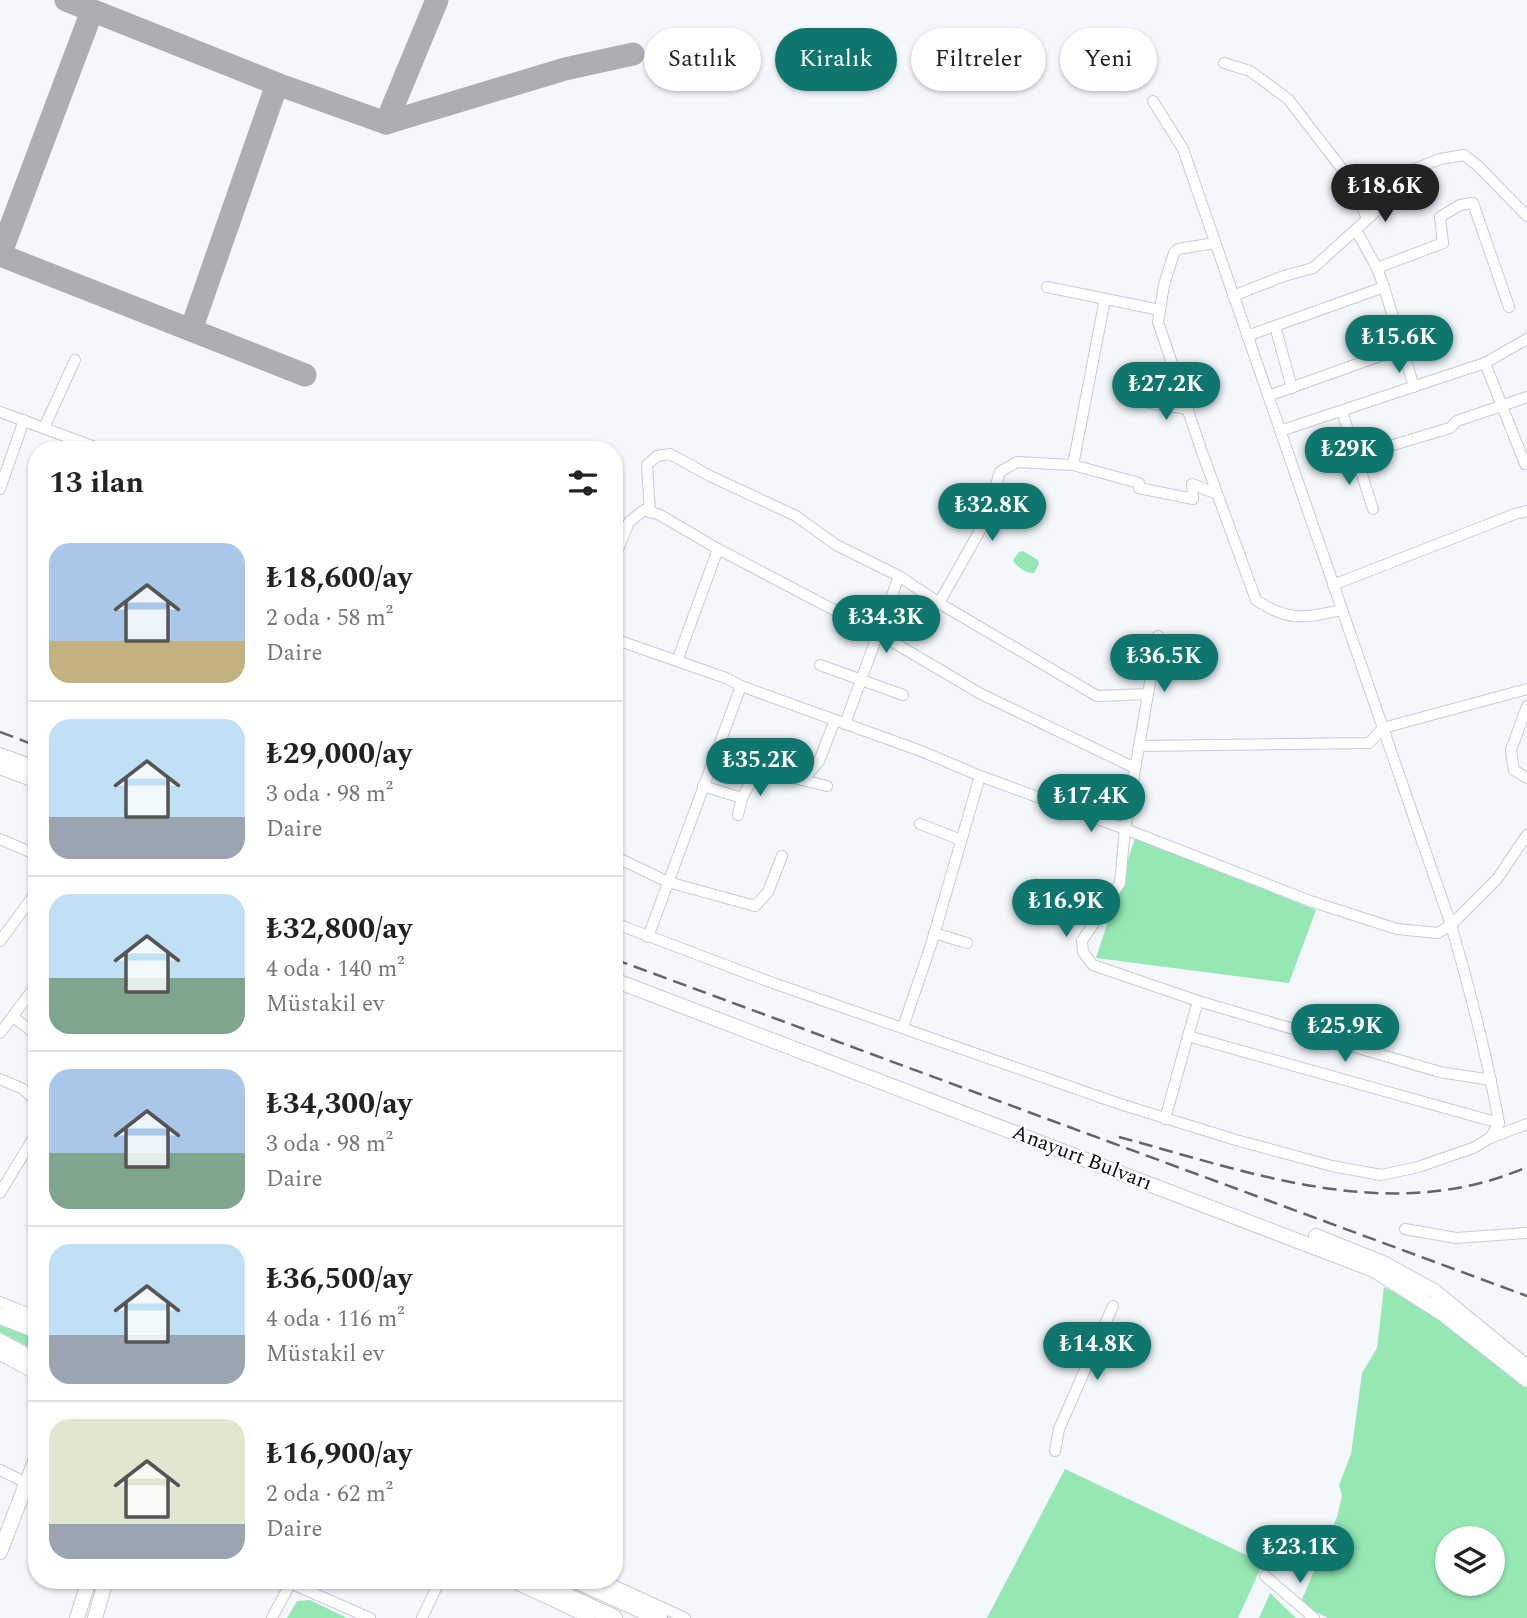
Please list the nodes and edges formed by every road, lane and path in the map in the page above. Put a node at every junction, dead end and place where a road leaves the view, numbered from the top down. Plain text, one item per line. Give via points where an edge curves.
1 (1224, 63) dead end
2 (1153, 101) dead end
3 (1527, 216) edge
4 (1367, 219) junction
5 (1356, 230) junction
6 (1215, 243) junction
7 (1377, 268) junction
8 (1384, 286) junction
9 (1047, 287) dead end
10 (1233, 296) junction
11 (1105, 299) junction
12 (1509, 307) dead end
13 (1160, 310) junction
14 (1275, 326) junction
15 (1247, 336) junction
16 (1527, 340) edge
17 (1402, 348) junction
18 (75, 360) dead end
19 (1485, 363) junction
20 (1180, 384) junction
21 (1414, 387) junction
22 (1292, 388) junction
23 (1208, 391) dead end
24 (1268, 396) junction
25 (1527, 397) edge
26 (1149, 404) dead end
27 (1502, 405) junction
28 (1188, 408) junction
29 (1342, 411) junction
30 (0, 412) edge
31 (24, 420) junction
32 (44, 428) junction
33 (1280, 431) junction
34 (79, 441) edge
35 (1356, 456) junction
36 (1527, 464) edge
37 (1073, 465) junction
38 (0, 489) edge
39 (1217, 494) junction
40 (1373, 509) dead end
41 (650, 512) junction
42 (1521, 512) edge
43 (1527, 521) edge
44 (623, 537) edge
45 (718, 549) junction
46 (899, 576) junction
47 (1333, 585) junction
48 (939, 603) junction
49 (1342, 610) junction
50 (876, 632) junction
51 (1158, 636) dead end
52 (623, 642) edge
53 (677, 661) junction
54 (820, 665) dead end
55 (862, 681) junction
56 (741, 686) junction
57 (1527, 689) edge
58 (1148, 694) junction
59 (902, 695) dead end
60 (1527, 706) edge
61 (840, 722) junction
62 (1383, 728) junction
63 (1139, 746) junction
64 (0, 755) edge
65 (28, 766) edge
66 (0, 767) edge
67 (1135, 768) junction
68 (980, 776) junction
69 (28, 778) edge
70 (1527, 778) edge
71 (803, 780) junction
72 (703, 786) junction
73 (827, 786) dead end
74 (742, 798) junction
75 (738, 814) dead end
76 (920, 824) dead end
77 (1125, 829) junction
78 (1527, 835) edge
79 (0, 839) edge
80 (961, 840) junction
81 (28, 851) edge
82 (782, 856) dead end
83 (623, 860) edge
84 (668, 882) junction
85 (28, 903) edge
86 (1451, 925) junction
87 (623, 927) edge
88 (934, 933) junction
89 (648, 937) junction
90 (0, 941) edge
91 (967, 943) dead end
92 (623, 974) edge
93 (623, 983) edge
94 (28, 996) edge
95 (1198, 1001) junction
96 (13, 1017) junction
97 (903, 1027) junction
98 (28, 1028) edge
99 (0, 1033) edge
100 (1188, 1036) junction
101 (1491, 1080) junction
102 (1, 1082) edge
103 (28, 1093) edge
104 (1165, 1119) junction
105 (1499, 1123) junction
106 (1527, 1124) edge
107 (1490, 1138) junction
108 (28, 1147) edge
109 (0, 1193) edge
110 (1405, 1229) dead end
111 (1527, 1233) edge
112 (0, 1302) edge
113 (1113, 1306) dead end
114 (28, 1313) edge
115 (0, 1316) edge
116 (28, 1327) edge
117 (0, 1342) edge
118 (0, 1356) edge
119 (28, 1357) edge
120 (1527, 1367) edge
121 (28, 1370) edge
122 (1527, 1380) edge
123 (1055, 1451) dead end
124 (0, 1470) edge
125 (28, 1476) edge
126 (25, 1482) junction
127 (0, 1552) edge
128 (1265, 1576) dead end
129 (86, 1589) edge
130 (103, 1589) edge
131 (283, 1589) edge
132 (302, 1589) edge
133 (436, 1589) edge
134 (526, 1589) edge
135 (551, 1589) edge
136 (596, 1589) edge
137 (622, 1589) edge
138 (77, 1618) edge
139 (95, 1618) edge
140 (272, 1618) edge
141 (370, 1618) edge
142 (422, 1618) edge
143 (589, 1618) edge
144 (614, 1618) edge
145 (659, 1618) edge
146 (685, 1618) edge
147 (1314, 1618) edge

1 - 4 street via 1250,71 1288,99 1353,183
2 - 6 street via 1183,149
3 - 4 street via 1464,155 1410,171
4 - 5 street
5 - 7 street
5 - 10 street via 1313,268
6 - 10 street
6 - 13 street via 1174,253
7 - 8 street
7 - 12 street via 1443,243 1440,217 1473,202
8 - 14 street
8 - 17 street
9 - 11 street
10 - 15 street
11 - 13 street
11 - 37 street
13 - 20 street via 1158,322
14 - 15 street
14 - 22 street
15 - 24 street
16 - 19 street
17 - 21 street
17 - 22 street
18 - 32 street
19 - 21 street
19 - 27 street
20 - 23 street
20 - 28 street
21 - 29 street
22 - 24 street
24 - 33 street
25 - 27 street
26 - 28 street
27 - 35 street via 1457,421 1450,428
27 - 36 street
28 - 39 street
29 - 33 street
29 - 35 street
30 - 31 street
31 - 32 street
31 - 38 street
32 - 34 street
33 - 47 street
35 - 40 street
37 - 39 street via 1139,483 1139,488 1193,499 1192,484
37 - 48 street via 1017,462 1000,472 983,525
39 - 49 street via 1256,600 1274,612 1304,618
41 - 44 street via 644,510 629,522
41 - 45 street
41 - 46 street via 647,465 657,456 670,454 796,516 836,545
42 - 43 street
42 - 47 street
45 - 50 street
45 - 53 street
46 - 48 street
46 - 50 street
47 - 49 street
48 - 58 street via 1097,696
49 - 62 street
50 - 55 street
50 - 67 street via 979,693
51 - 58 street
52 - 53 street
53 - 56 street
54 - 55 street
55 - 59 street
55 - 61 street
56 - 61 street
56 - 72 street
57 - 62 street
58 - 63 street
60 - 70 street via 1511,750 1514,771
61 - 68 street
61 - 71 street
62 - 63 street via 1369,743
62 - 86 street
63 - 67 street
64 - 65 main road
66 - 69 main road
67 - 77 street
68 - 77 street
68 - 80 street
71 - 73 street
71 - 74 street via 765,771 750,783
72 - 74 street
72 - 84 street
74 - 75 street
76 - 80 street
77 - 86 street via 1310,901 1397,929 1438,933
77 - 95 street via 1120,883 1087,930 1083,952 1093,965
78 - 86 street via 1497,879
79 - 81 street
80 - 88 street
82 - 84 street via 768,892 755,906
83 - 84 street
84 - 89 street
85 - 90 street
86 - 101 street
87 - 89 street
88 - 91 street
88 - 97 street
89 - 97 street
92 - 120 main road, Anayurt Bulvarı via 1360,1253 1434,1291
93 - 122 main road, Anayurt Bulvarı via 1374,1270 1443,1314
94 - 96 street
95 - 100 street
95 - 101 street via 1440,1072
96 - 98 street
96 - 99 street
97 - 104 street
100 - 104 street
100 - 105 street
101 - 105 street
102 - 103 street
104 - 107 street via 1332,1166 1381,1175 1418,1167
105 - 107 street
106 - 107 street
108 - 109 street
110 - 111 street via 1456,1238
112 - 114 street
113 - 123 street via 1059,1429
115 - 116 highway
117 - 119 highway
118 - 121 street
124 - 126 street
125 - 126 main road
126 - 127 main road
128 - 147 street
129 - 138 main road
130 - 139 main road
131 - 140 street
132 - 141 street
133 - 142 street
134 - 143 street
135 - 144 highway
136 - 145 highway
137 - 146 street

